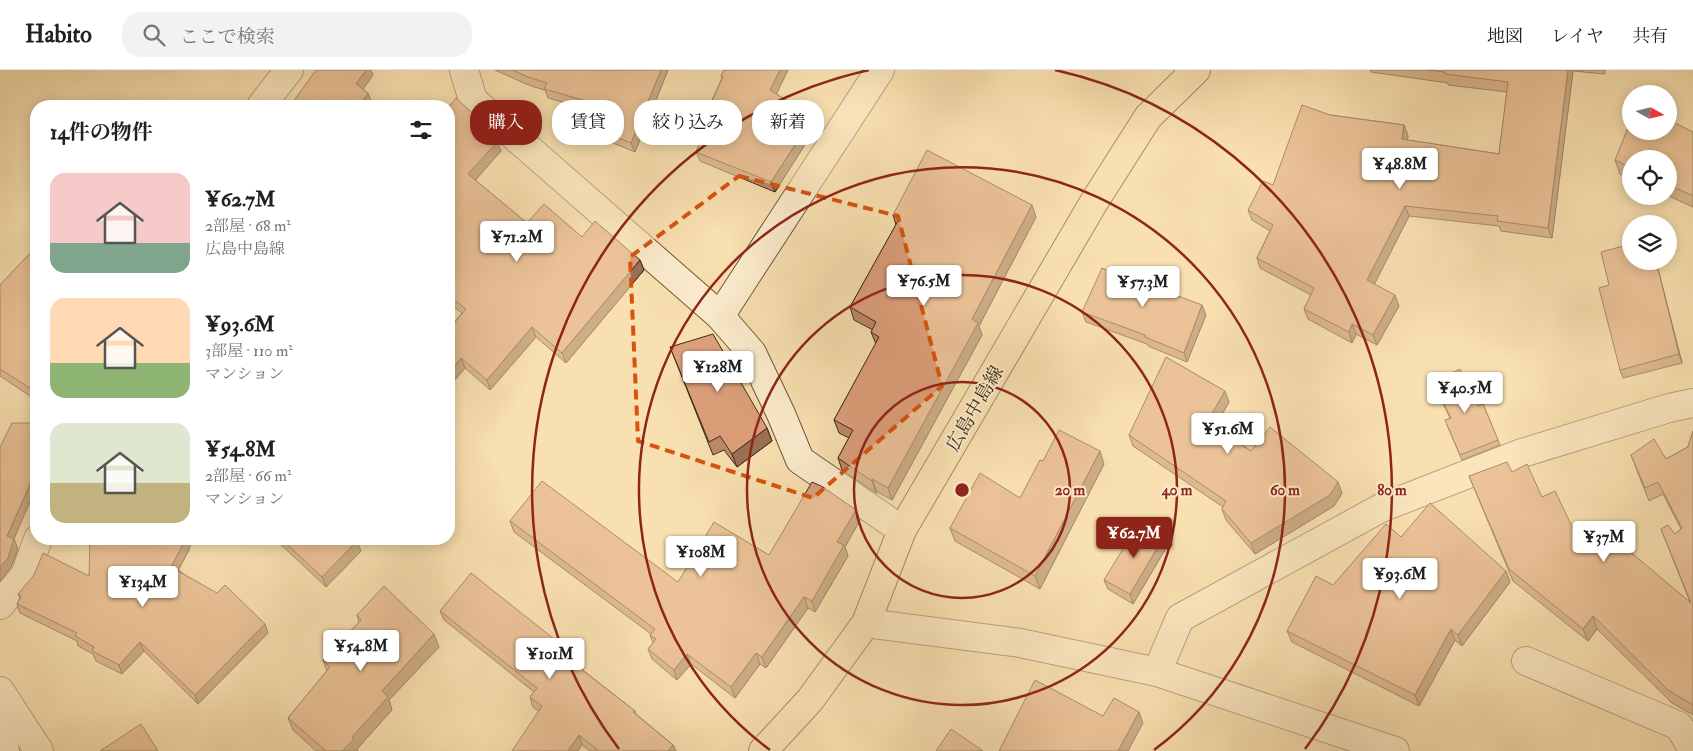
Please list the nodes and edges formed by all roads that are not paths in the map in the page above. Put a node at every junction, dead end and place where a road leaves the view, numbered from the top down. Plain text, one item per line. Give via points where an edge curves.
1 (289, 70) edge
2 (464, 70) edge
3 (880, 70) edge
4 (1196, 70) edge
5 (266, 100) edge
6 (720, 316) junction
7 (1693, 403) edge
8 (902, 530) junction
9 (36, 545) edge
10 (0, 605) edge
11 (866, 623) junction
12 (1526, 661) dead end
13 (1157, 672) junction
14 (0, 691) edge
15 (0, 732) edge
16 (1693, 750) edge
17 (6, 751) edge
18 (39, 751) edge
19 (764, 751) edge
20 (1395, 751) edge

1 - 5 street
2 - 6 street via 473,100
3 - 6 street
4 - 8 main road, 広島中島線 via 1148,117 1094,202
6 - 8 street via 752,353 800,460
7 - 13 street via 1519,454 1381,508 1180,618
8 - 11 main road, 広島中島線
9 - 10 street via 25,575
11 - 13 street via 1020,643
11 - 19 main road, 広島中島線 via 810,700
12 - 16 street via 1679,726
13 - 20 street
14 - 18 street
15 - 17 street

